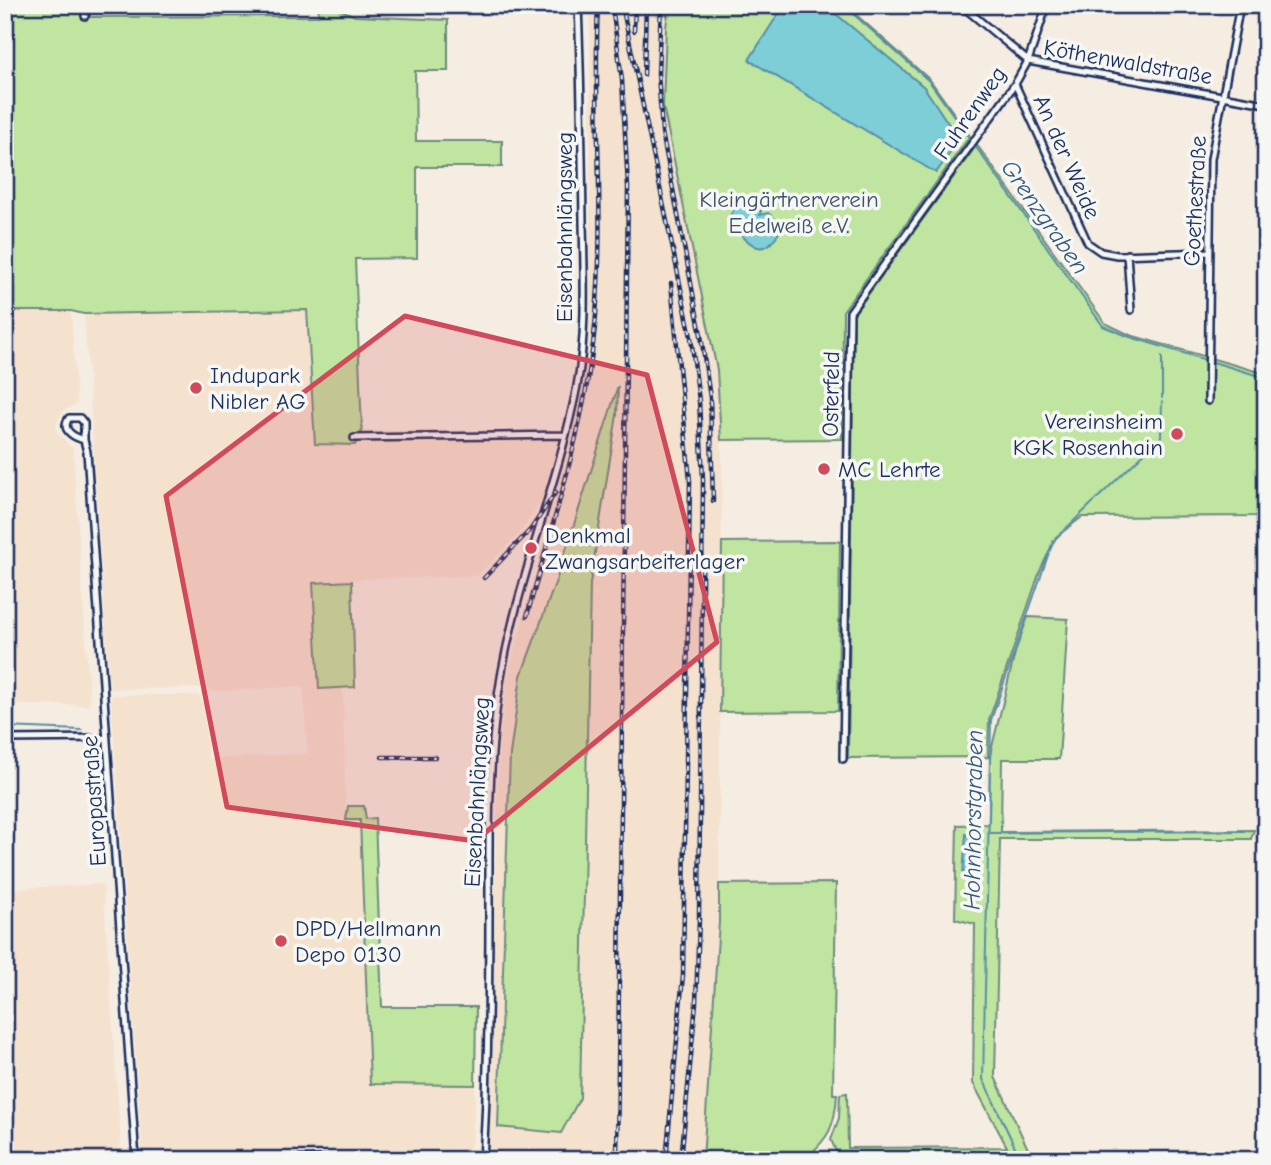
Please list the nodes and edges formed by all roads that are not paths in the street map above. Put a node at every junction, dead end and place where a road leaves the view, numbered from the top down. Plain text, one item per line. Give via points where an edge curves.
1 (85, 5) edge
2 (578, 5) edge
3 (961, 5) edge
4 (1047, 5) edge
5 (1240, 5) edge
6 (85, 16) dead end
7 (1028, 61) junction
8 (1015, 84) junction
9 (1222, 97) junction
10 (1266, 104) edge
11 (941, 185) joint
12 (1209, 252) junction
13 (1127, 254) junction
14 (1131, 310) dead end
15 (1208, 401) dead end
16 (565, 435) junction
17 (354, 438) dead end
18 (84, 440) junction
19 (107, 738) junction
20 (5, 739) edge
21 (843, 759) dead end
22 (483, 1158) edge
23 (136, 1160) edge
24 (241, 1160) edge

1 - 6 street
2 - 16 street, Eisenbahnlängsweg via 583,309 578,384
3 - 7 street, Köthenwaldstraße
4 - 7 street, Fuhrenweg
5 - 9 street, Goethestraße
7 - 8 street, Fuhrenweg
7 - 9 street, Köthenwaldstraße
8 - 11 street, Fuhrenweg
8 - 13 street, An der Weide via 1088,243 1101,252
9 - 10 street, Köthenwaldstraße
9 - 12 street, Goethestraße via 1211,159
11 - 21 street, Osterfeld via 850,312
12 - 13 street, An der Weide
12 - 15 street, Goethestraße
13 - 14 street
16 - 17 street
16 - 22 street, Eisenbahnlängsweg via 514,617 495,719
18 - 18 street, Europastraße via 84,423 69,418 66,428 70,434
18 - 19 street, Europastraße
19 - 20 street
19 - 23 street, Europastraße
22 - 24 street

